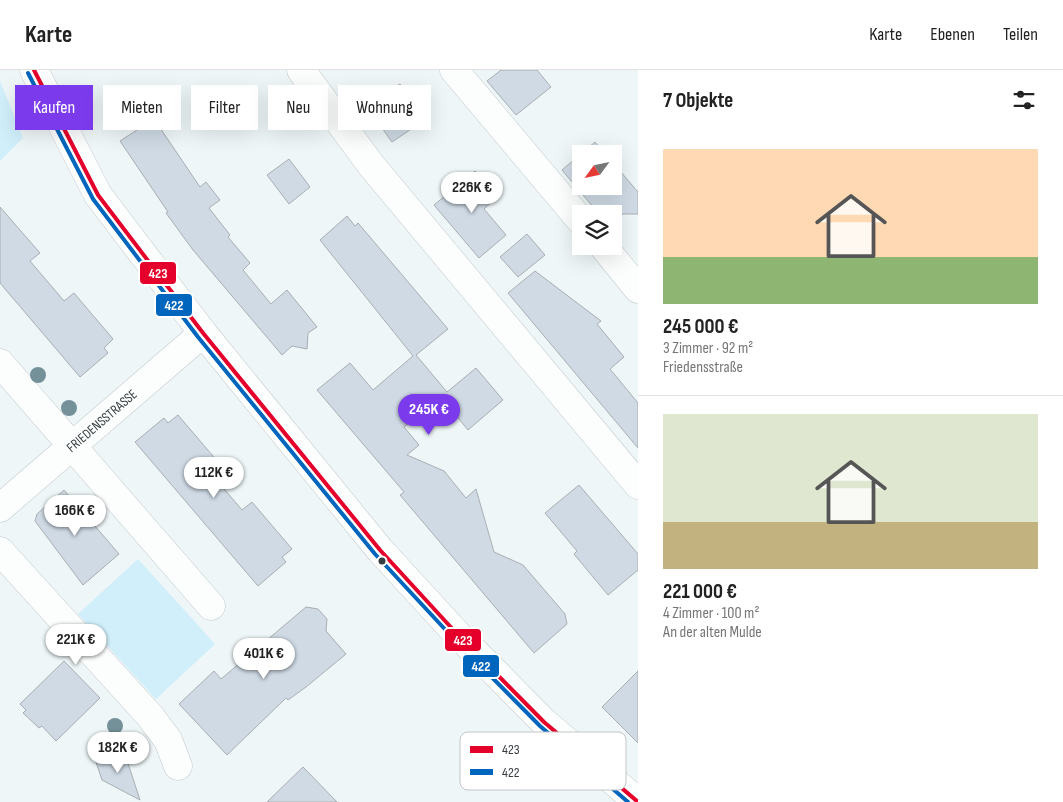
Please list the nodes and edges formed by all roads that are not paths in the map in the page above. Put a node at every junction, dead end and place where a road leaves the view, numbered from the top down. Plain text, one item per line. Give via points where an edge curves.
1 (34, 70) edge
2 (300, 70) edge
3 (454, 70) edge
4 (572, 210) edge
5 (610, 255) edge
6 (638, 289) edge
7 (203, 333) junction
8 (0, 363) edge
9 (71, 446) junction
10 (638, 484) edge
11 (0, 508) edge
12 (0, 551) edge
13 (211, 606) dead end
14 (556, 732) edge
15 (178, 766) dead end
16 (624, 790) edge
17 (638, 802) edge

1 - 7 street via 98,195
2 - 10 street via 371,165
3 - 4 street
5 - 6 street
7 - 9 street, FRIEDENSSTRASSE
7 - 14 street via 380,550 458,635
8 - 9 street
9 - 11 street
9 - 13 street, FRIEDENSSTRASSE
12 - 15 street via 150,716 168,740
16 - 17 street

